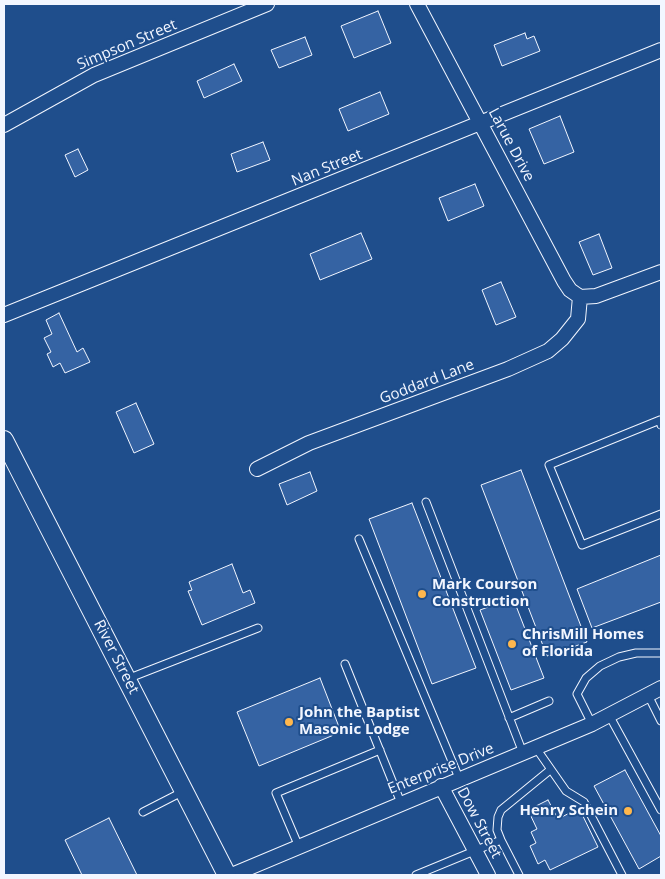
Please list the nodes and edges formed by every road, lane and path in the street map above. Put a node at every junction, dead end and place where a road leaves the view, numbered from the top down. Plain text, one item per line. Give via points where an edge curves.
1 (267, 4) edge
2 (417, 4) edge
3 (661, 50) edge
4 (481, 124) junction
5 (4, 125) edge
6 (661, 272) edge
7 (580, 296) junction
8 (4, 315) edge
9 (661, 425) edge
10 (4, 440) edge
11 (257, 469) dead end
12 (426, 502) dead end
13 (661, 514) edge
14 (359, 539) dead end
15 (258, 628) dead end
16 (661, 653) edge
17 (345, 664) dead end
18 (127, 679) junction
19 (661, 688) edge
20 (648, 695) junction
21 (549, 701) dead end
22 (609, 715) junction
23 (510, 718) junction
24 (661, 721) edge
25 (592, 724) junction
26 (380, 750) junction
27 (529, 750) junction
28 (550, 770) junction
29 (459, 778) junction
30 (441, 786) junction
31 (184, 791) junction
32 (402, 802) junction
33 (661, 810) edge
34 (142, 812) dead end
35 (501, 840) junction
36 (299, 847) junction
37 (475, 850) junction
38 (434, 868) junction
39 (227, 875) edge
40 (232, 875) edge
41 (416, 875) edge
42 (437, 875) edge
43 (488, 875) edge
44 (519, 875) edge
45 (622, 875) edge

1 - 5 street, Simpson Street via 94,75
2 - 4 street, Larue Drive
3 - 4 street, Nan Street
4 - 7 street, Larue Drive via 564,281
4 - 8 street, Nan Street
6 - 7 street via 596,296
7 - 11 street, Goddard Lane via 578,319 548,351 309,443
9 - 13 lane via 660,420 549,465 582,545
10 - 18 street, River Street
12 - 23 lane
14 - 29 lane
15 - 18 lane
16 - 25 lane via 619,656 586,678 577,694
17 - 26 lane
18 - 31 street, River Street
19 - 20 street, Enterprise Drive
20 - 22 street, Enterprise Drive
20 - 24 lane
21 - 23 lane
22 - 25 street, Enterprise Drive
22 - 33 lane
23 - 27 lane
25 - 27 street, Enterprise Drive
26 - 32 lane
26 - 36 lane via 276,793
27 - 28 lane
27 - 29 street, Enterprise Drive
28 - 35 lane via 502,810 497,830
28 - 45 lane via 566,791 584,802
29 - 30 street, Enterprise Drive
30 - 32 street, Enterprise Drive
30 - 37 street, Dow Street
31 - 34 lane
31 - 39 street, River Street
32 - 36 street, Enterprise Drive
35 - 37 lane
35 - 44 lane
36 - 40 street, Enterprise Drive
37 - 38 lane
37 - 43 street, Dow Street
38 - 41 lane
38 - 42 lane

